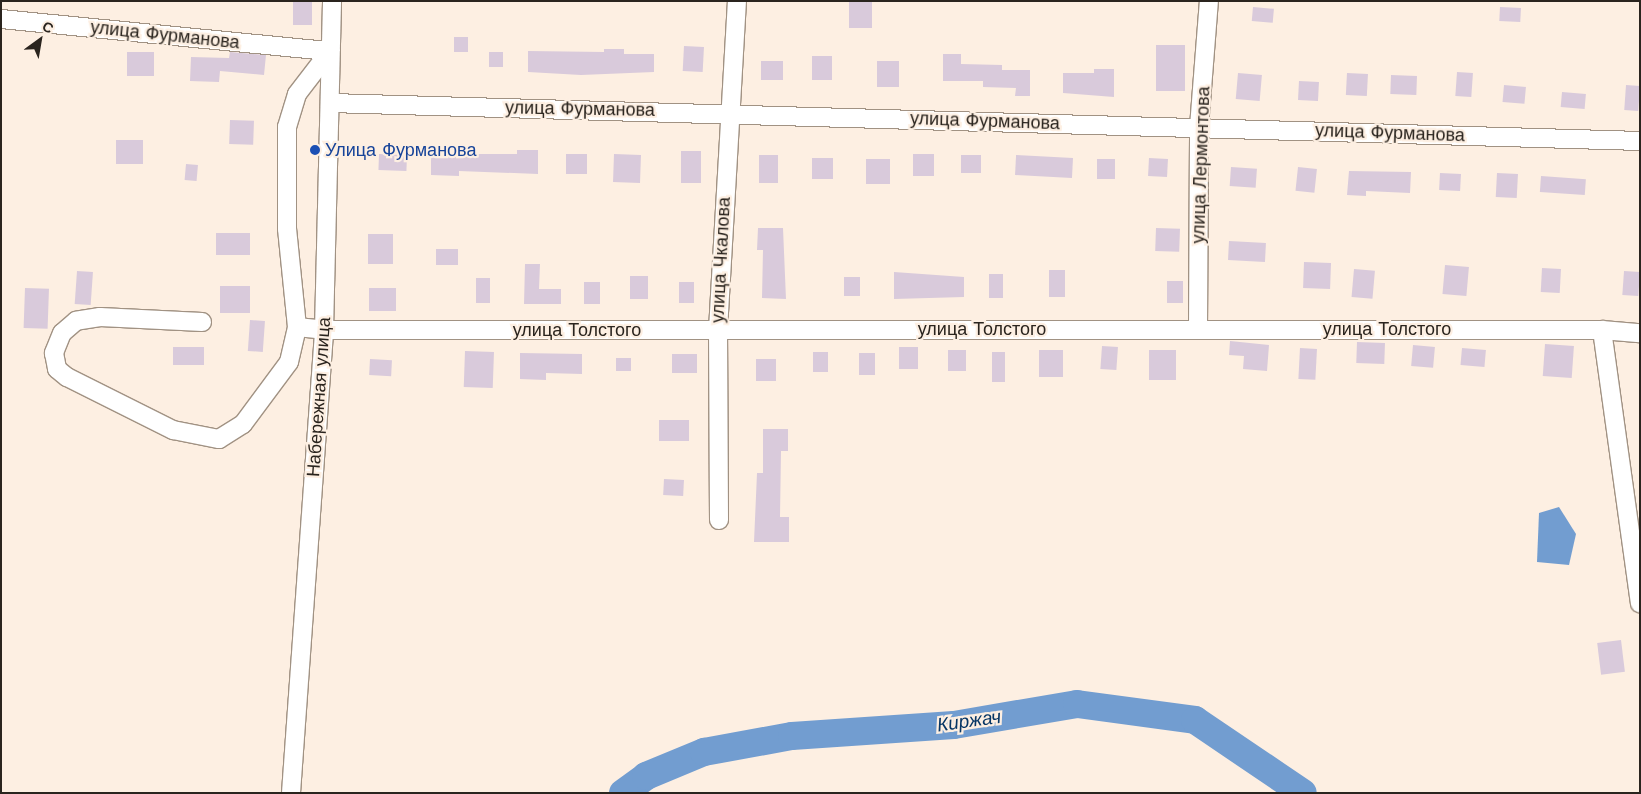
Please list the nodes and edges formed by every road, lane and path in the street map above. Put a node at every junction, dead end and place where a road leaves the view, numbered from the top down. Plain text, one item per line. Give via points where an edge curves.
1 (332, 1) edge
2 (738, 1) edge
3 (1209, 1) edge
4 (1, 19) edge
5 (330, 51) junction
6 (330, 103) junction
7 (729, 113) junction
8 (1199, 128) junction
9 (1640, 141) edge
10 (202, 322) dead end
11 (297, 327) junction
12 (1198, 329) junction
13 (324, 330) junction
14 (718, 330) junction
15 (1602, 330) junction
16 (1640, 333) edge
17 (719, 520) dead end
18 (1640, 603) edge
19 (291, 793) edge

1 - 5 street, Набережная улица
2 - 7 street, улица Чкалова
3 - 8 street, улица Лермонтова
4 - 5 street, улица Фурманова
5 - 6 street, Набережная улица
5 - 11 street via 297,94 287,127 287,229
6 - 7 street, улица Фурманова
6 - 13 street, Набережная улица
7 - 8 street, улица Фурманова
7 - 14 street, улица Чкалова
8 - 9 street, улица Фурманова
8 - 12 street, улица Лермонтова
10 - 11 street via 100,317 76,321 62,334 54,353 57,369 173,430 219,439 243,424 289,362
11 - 13 street, улица Толстого
12 - 14 street, улица Толстого
12 - 15 street, улица Толстого
13 - 14 street, улица Толстого
13 - 19 street, Набережная улица
14 - 17 street, улица Чкалова
15 - 16 street, улица Толстого
15 - 18 street

